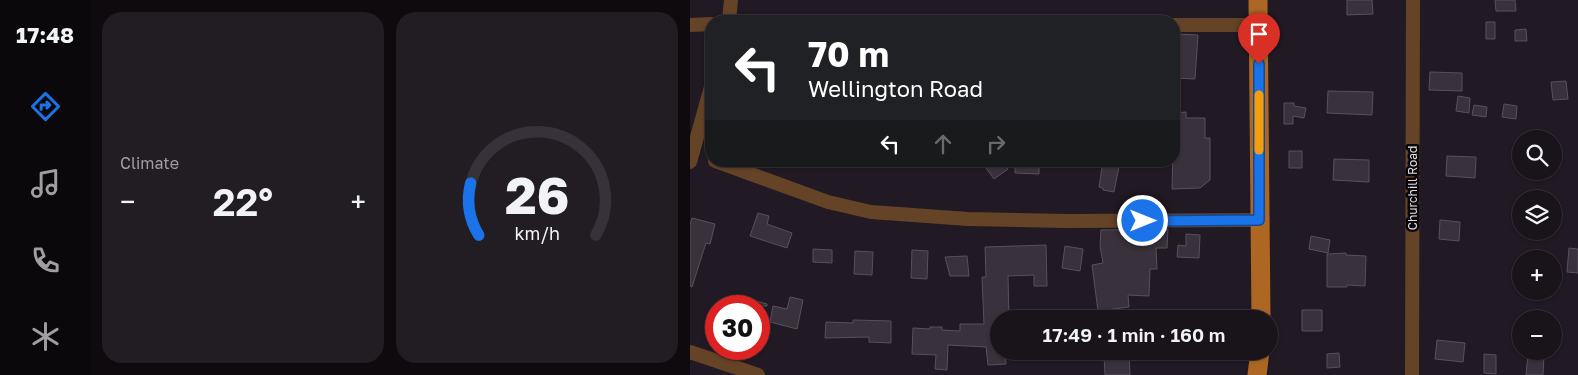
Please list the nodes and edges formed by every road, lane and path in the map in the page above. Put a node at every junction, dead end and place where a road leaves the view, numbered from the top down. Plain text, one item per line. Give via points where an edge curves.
1 (731, 0) edge
2 (1258, 0) edge
3 (1413, 0) edge
4 (730, 15) edge
5 (705, 24) edge
6 (1180, 24) edge
7 (690, 25) edge
8 (1259, 25) junction
9 (705, 109) edge
10 (692, 158) edge
11 (705, 160) edge
12 (730, 167) edge
13 (1259, 220) junction
14 (1261, 310) edge
15 (690, 352) edge
16 (1259, 360) edge
17 (758, 375) edge
18 (1257, 375) edge
19 (1412, 375) edge

1 - 4 street
2 - 8 main road
3 - 19 street, Churchill Road
5 - 7 street
6 - 8 street
8 - 13 main road
9 - 10 street
10 - 11 street
12 - 13 street via 828,202 872,212 968,219
13 - 14 main road
15 - 17 street
16 - 18 main road

